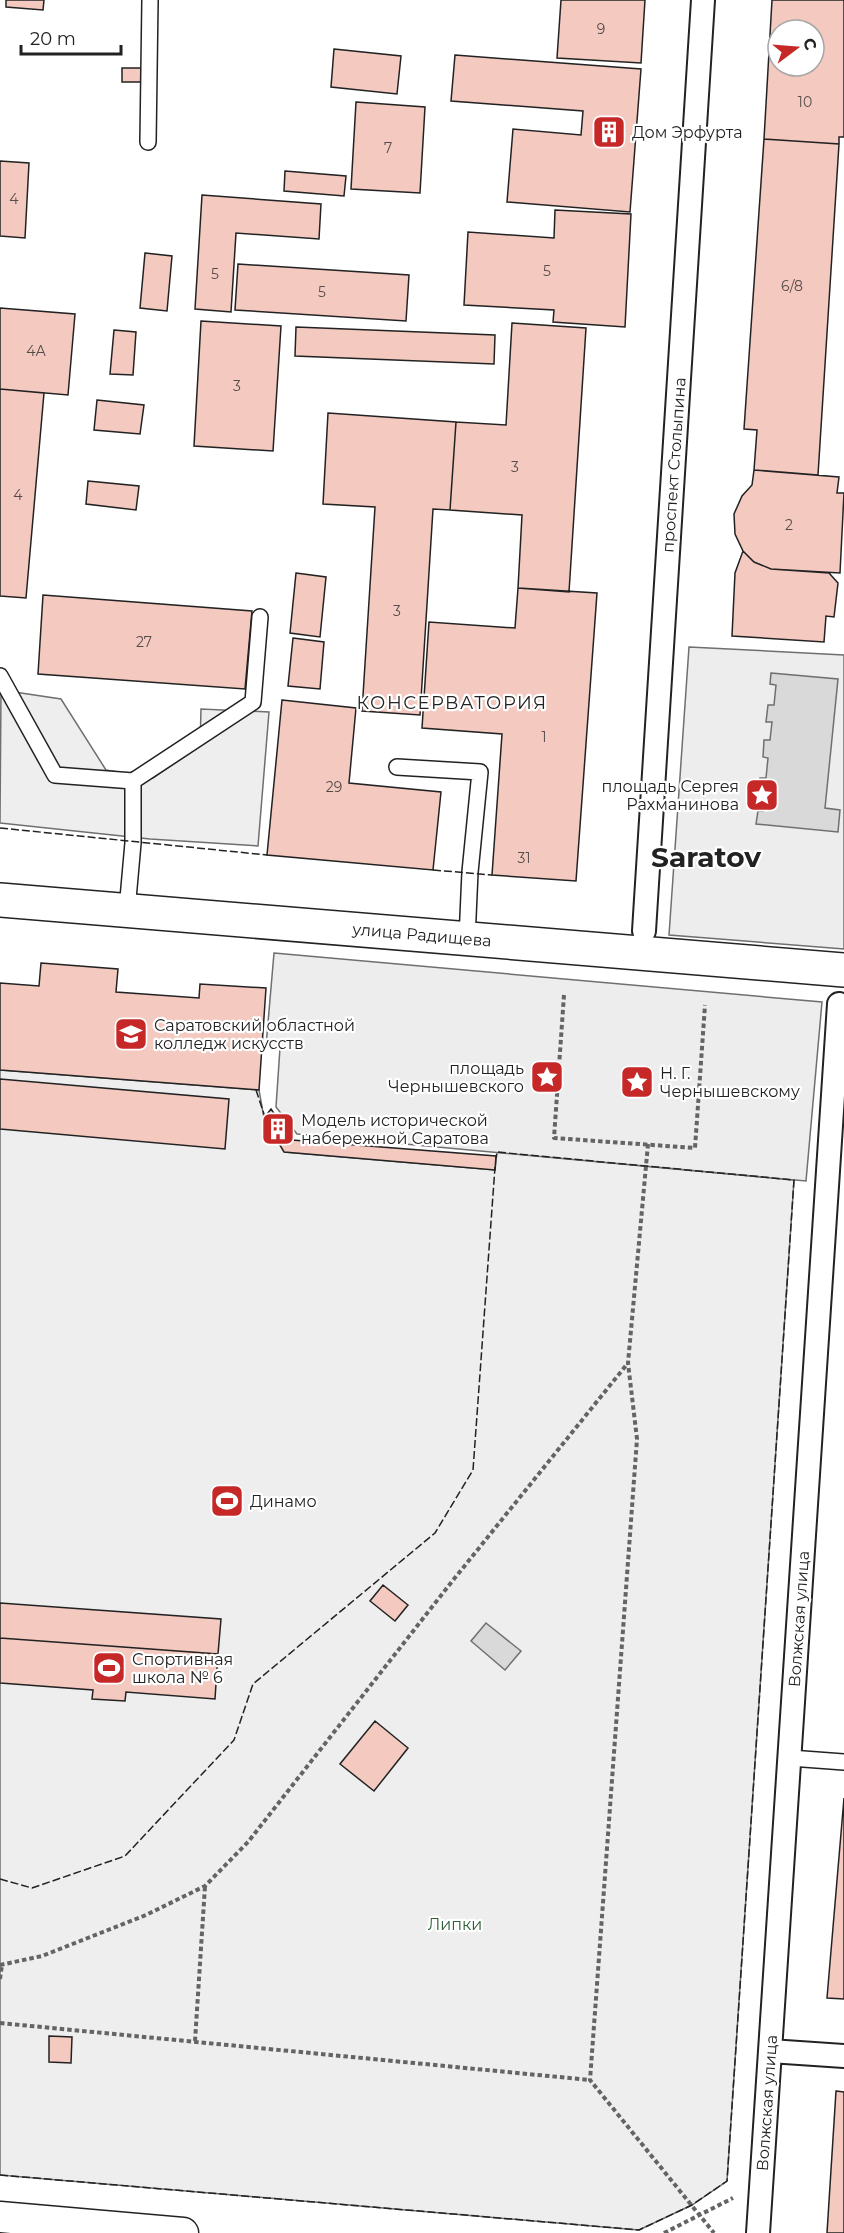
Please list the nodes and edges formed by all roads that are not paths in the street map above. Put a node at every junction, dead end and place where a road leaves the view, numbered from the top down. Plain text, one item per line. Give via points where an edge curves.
1 (150, 0) edge
2 (703, 0) edge
3 (148, 142) dead end
4 (260, 617) dead end
5 (0, 676) edge
6 (397, 766) dead end
7 (133, 781) junction
8 (0, 900) edge
9 (127, 910) junction
10 (644, 931) dead end
11 (467, 939) junction
12 (844, 970) edge
13 (839, 1004) dead end
14 (790, 1758) junction
15 (844, 1762) edge
16 (770, 2051) junction
17 (844, 2056) edge
18 (0, 2217) edge
19 (183, 2233) edge
20 (758, 2233) edge

1 - 3 lane
2 - 10 street, проспект Столыпина
4 - 7 lane via 253,702
5 - 7 lane via 55,775
6 - 11 lane via 480,772
7 - 9 lane
8 - 9 street, улица Радищева
9 - 11 street, улица Радищева
11 - 12 street, улица Радищева
13 - 14 street, Волжская улица
14 - 15 lane
14 - 16 street, Волжская улица
16 - 17 street
16 - 20 street, Волжская улица
18 - 19 street

